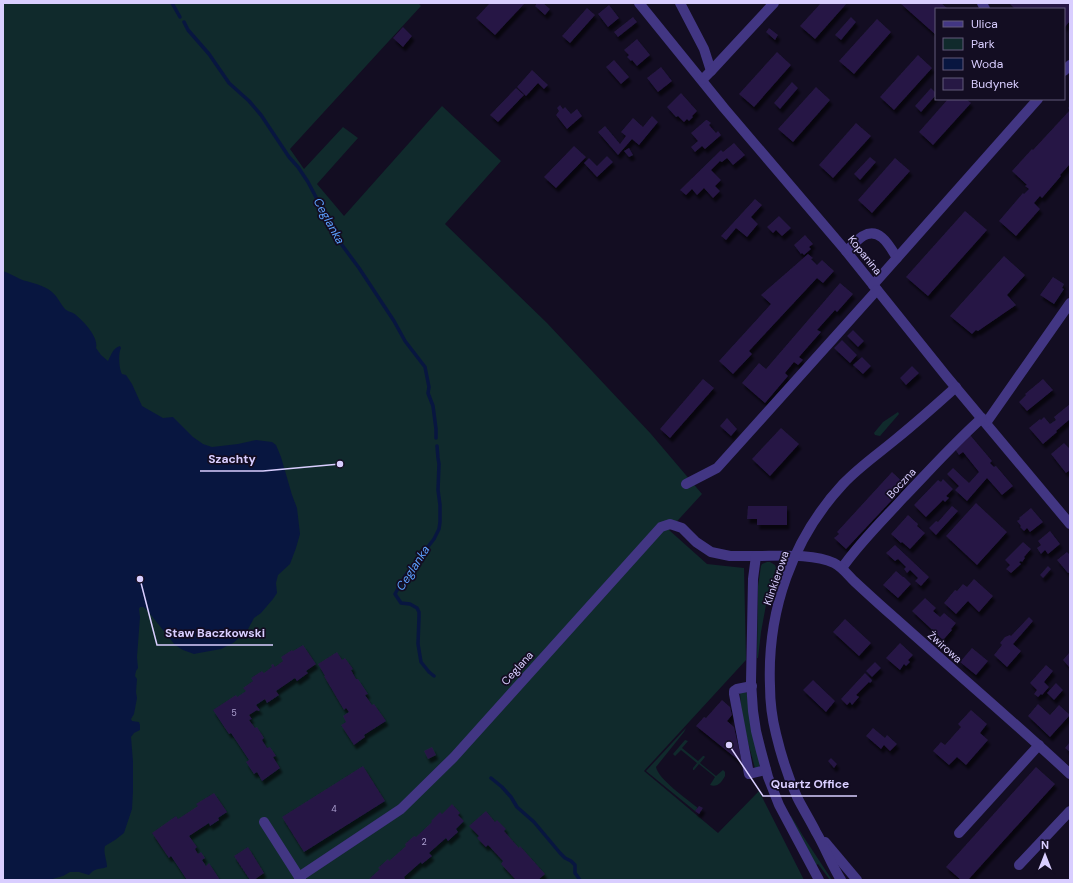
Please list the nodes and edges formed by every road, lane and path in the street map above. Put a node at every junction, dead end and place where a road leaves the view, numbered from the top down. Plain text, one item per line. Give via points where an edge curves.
1 (638, 3) edge
2 (680, 3) edge
3 (774, 3) edge
4 (711, 71) junction
5 (702, 80) junction
6 (1037, 100) edge
7 (846, 251) junction
8 (897, 258) junction
9 (875, 287) junction
10 (1070, 303) edge
11 (956, 387) junction
12 (984, 420) junction
13 (686, 484) dead end
14 (1070, 524) edge
15 (756, 556) junction
16 (795, 556) junction
17 (842, 568) junction
18 (752, 686) junction
19 (1039, 745) junction
20 (766, 770) junction
21 (1070, 774) edge
22 (1070, 811) edge
23 (264, 822) dead end
24 (817, 832) junction
25 (959, 833) dead end
26 (1019, 865) dead end
27 (300, 879) edge
28 (819, 880) edge
29 (841, 880) edge
30 (857, 880) edge

1 - 5 street, Kopanina
2 - 4 street via 704,49
3 - 4 street
4 - 5 street
5 - 7 street, Kopanina
6 - 8 street
7 - 8 street via 864,235 874,233 886,241
7 - 9 street, Kopanina
8 - 9 street
9 - 11 street, Kopanina
9 - 13 street via 717,468
10 - 12 street, Boczna
11 - 12 street, Kopanina
11 - 16 street, Klinkierowa via 859,468 828,501
12 - 14 street, Kopanina
12 - 17 street, Boczna via 956,442 873,530
15 - 16 street, Ceglana
15 - 18 street via 752,579
15 - 27 street, Ceglana via 730,556 711,552 682,528 670,524 661,527 454,757 401,810
16 - 17 street, Żwirowa via 825,560
16 - 24 street, Klinkierowa via 780,594 773,627 769,661 770,691 775,733 785,764 797,797
17 - 19 street, Żwirowa
18 - 20 street via 756,731
18 - 20 street via 737,689 734,694 749,774
19 - 21 street, Żwirowa
19 - 25 street
20 - 28 street via 779,805
22 - 26 street
23 - 27 street, Ceglana
24 - 29 street, Klinkierowa
24 - 30 street, Klinkierowa

